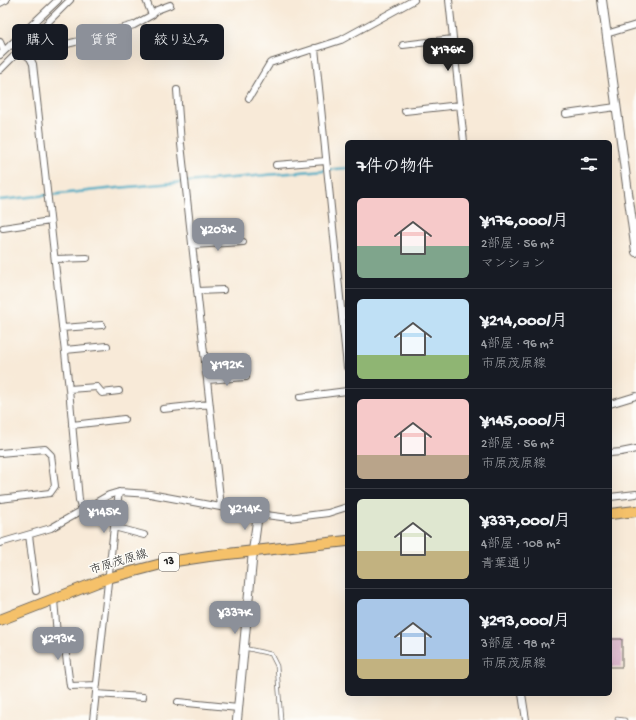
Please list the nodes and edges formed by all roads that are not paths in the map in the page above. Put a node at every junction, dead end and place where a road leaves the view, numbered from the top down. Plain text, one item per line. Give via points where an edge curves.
1 (6, 0) edge
2 (58, 0) edge
3 (70, 0) edge
4 (146, 0) edge
5 (414, 0) edge
6 (449, 0) edge
7 (602, 0) edge
8 (0, 3) edge
9 (170, 5) dead end
10 (152, 15) junction
11 (46, 24) edge
12 (636, 25) edge
13 (606, 34) junction
14 (453, 40) junction
15 (0, 42) edge
16 (11, 44) joint
17 (68, 44) edge
18 (403, 45) dead end
19 (315, 48) junction
20 (2, 53) edge
21 (12, 59) edge
22 (31, 60) edge
23 (0, 70) edge
24 (177, 90) dead end
25 (249, 98) dead end
26 (460, 105) junction
27 (616, 107) junction
28 (405, 111) dead end
29 (566, 114) dead end
30 (464, 140) edge
31 (326, 161) junction
32 (276, 165) dead end
33 (50, 221) junction
34 (3, 228) dead end
35 (243, 242) dead end
36 (192, 245) junction
37 (636, 252) edge
38 (87, 258) dead end
39 (55, 259) junction
40 (223, 290) dead end
41 (197, 291) junction
42 (102, 325) dead end
43 (62, 328) junction
44 (107, 346) dead end
45 (345, 347) edge
46 (65, 350) junction
47 (246, 377) dead end
48 (207, 380) junction
49 (69, 389) junction
50 (119, 391) dead end
51 (345, 391) edge
52 (636, 396) edge
53 (300, 397) dead end
54 (612, 403) edge
55 (209, 404) junction
56 (163, 408) dead end
57 (124, 419) dead end
58 (72, 425) junction
59 (636, 449) edge
60 (612, 452) edge
61 (0, 453) edge
62 (119, 492) junction
63 (636, 494) edge
64 (612, 497) edge
65 (0, 499) edge
66 (221, 507) junction
67 (345, 508) edge
68 (82, 510) junction
69 (636, 511) edge
70 (258, 514) junction
71 (612, 514) edge
72 (114, 527) junction
73 (29, 534) junction
74 (144, 535) dead end
75 (345, 541) edge
76 (0, 543) edge
77 (253, 551) junction
78 (108, 578) junction
79 (36, 591) dead end
80 (54, 600) junction
81 (0, 620) edge
82 (244, 648) junction
83 (97, 685) junction
84 (96, 694) junction
85 (522, 696) edge
86 (143, 697) dead end
87 (178, 702) dead end
88 (238, 708) junction
89 (93, 720) edge
90 (237, 720) edge
91 (281, 720) edge
92 (526, 720) edge
93 (617, 720) edge
94 (625, 720) edge

1 - 8 street
2 - 16 street
3 - 11 street
4 - 10 street
5 - 19 street via 341,40
6 - 14 street
7 - 13 street
9 - 10 street
10 - 17 street via 134,25
12 - 13 street
13 - 27 street
14 - 18 street
14 - 26 street
15 - 20 street
16 - 20 street
19 - 25 street via 270,63
19 - 31 street
21 - 23 street
22 - 33 street
24 - 36 street
26 - 28 street
26 - 30 street
27 - 29 street
27 - 37 street
31 - 32 street
31 - 45 street
33 - 34 street
33 - 39 street
35 - 36 street
36 - 41 street
38 - 39 street
39 - 43 street
40 - 41 street
41 - 48 street
42 - 43 street
43 - 46 street
44 - 46 street
46 - 49 street
47 - 48 street
48 - 55 street
49 - 50 street via 97,387 102,393
49 - 58 street
51 - 53 street
52 - 54 street
55 - 56 street
55 - 66 street
57 - 58 street
58 - 68 street
59 - 60 street
61 - 65 street via 45,449 51,455 55,486 50,493
62 - 66 street via 150,494
62 - 68 street
62 - 72 street
63 - 64 street
66 - 70 street
67 - 70 street via 328,513 289,518
68 - 73 street via 51,528
69 - 71 main road
70 - 77 street
72 - 74 street
72 - 78 street
73 - 76 street
73 - 79 street
75 - 77 main road, 市原茂原線 / 13
77 - 78 main road, 市原茂原線 / 13 via 190,558
77 - 82 street
78 - 80 main road, 市原茂原線 / 13
78 - 83 street
80 - 81 main road, 市原茂原線 / 13
80 - 83 street via 58,646 65,648 70,686
82 - 88 street
82 - 91 lane via 271,654 277,666
83 - 84 street
84 - 86 street
84 - 89 street
85 - 92 street
87 - 88 street
88 - 90 street
93 - 94 lane

